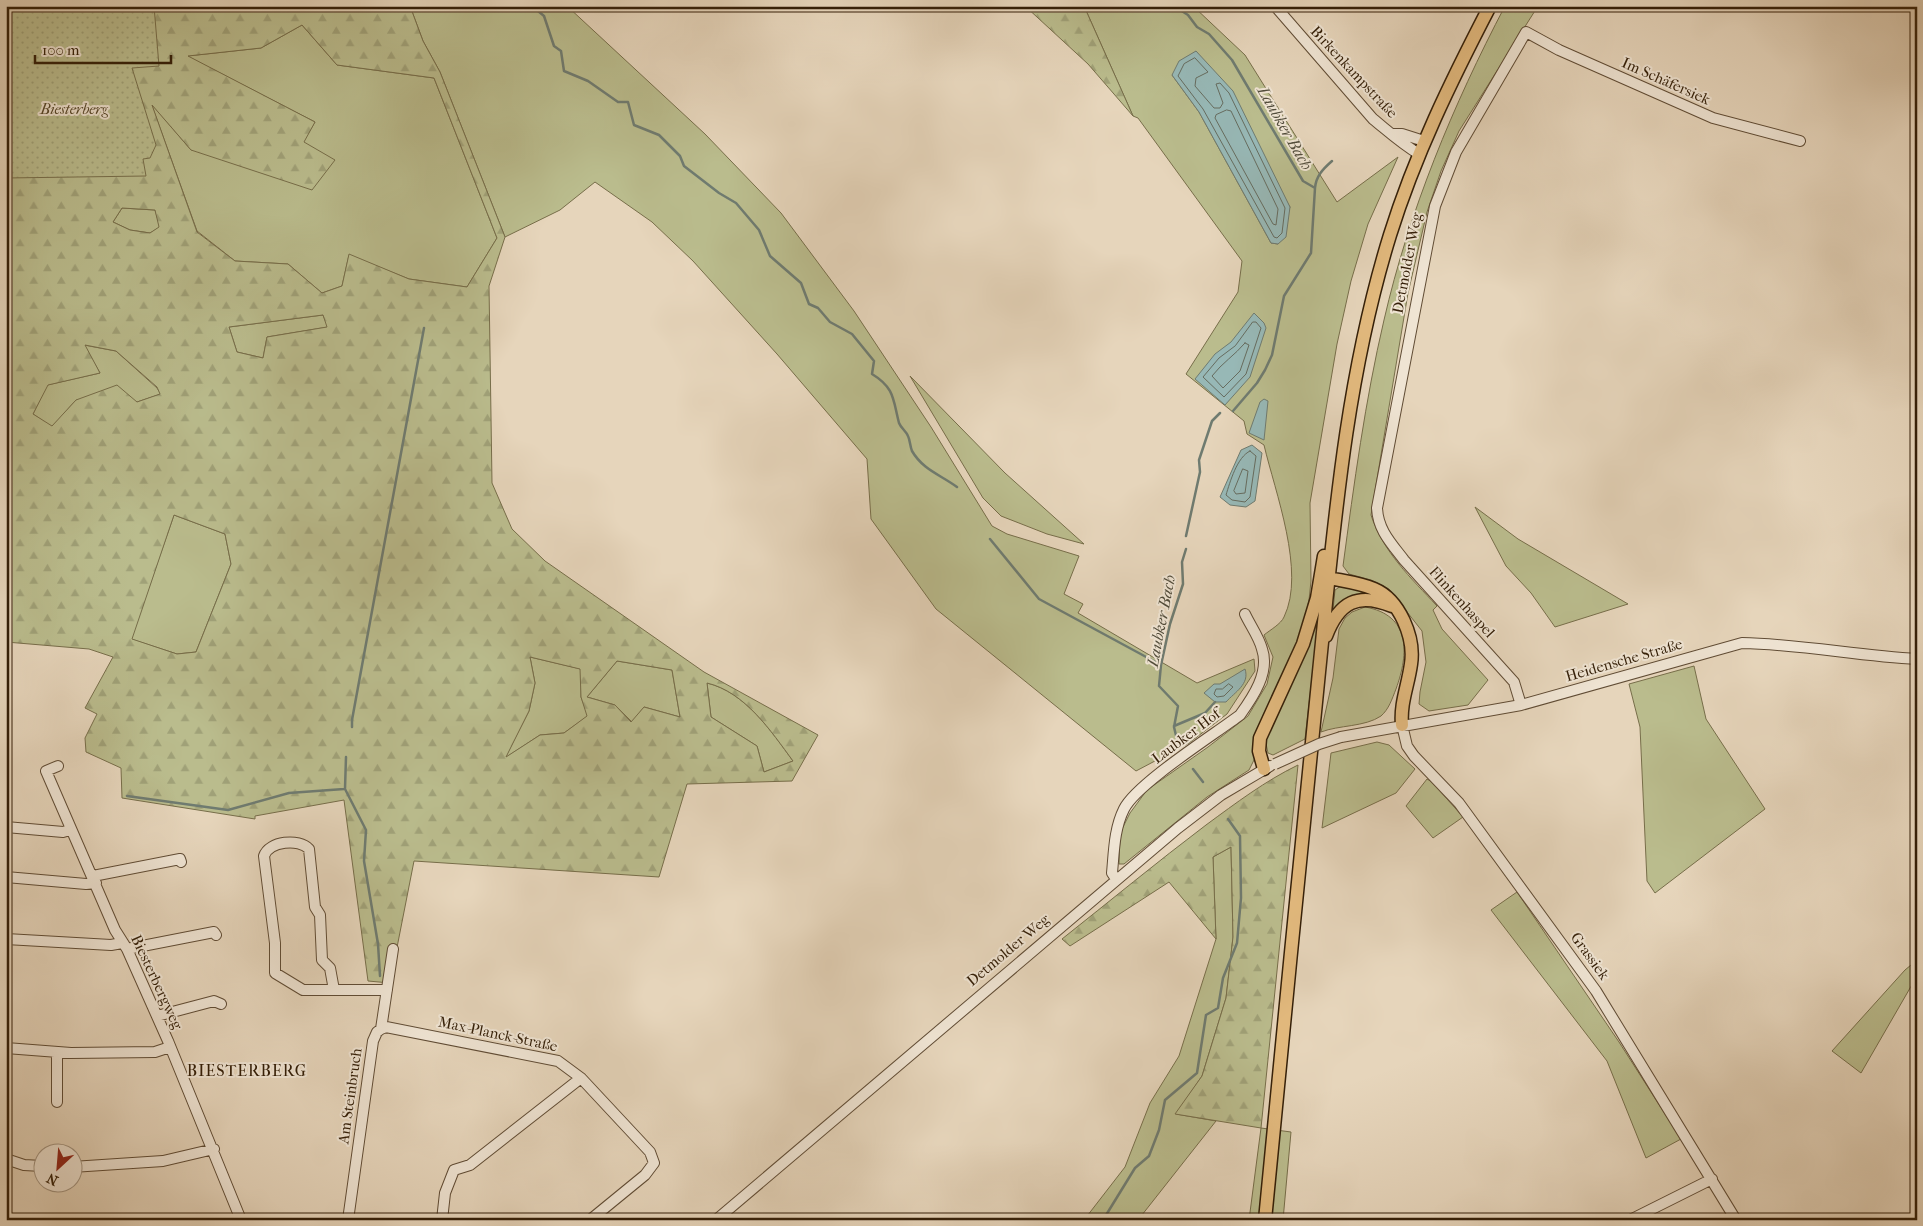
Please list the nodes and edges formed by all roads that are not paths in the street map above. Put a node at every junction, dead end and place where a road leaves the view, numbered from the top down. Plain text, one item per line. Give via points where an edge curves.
1 (1275, 6) edge
2 (1490, 6) edge
3 (1526, 32) joint
4 (1392, 134) junction
5 (1424, 141) junction
6 (1800, 141) dead end
7 (1419, 154) junction
8 (1378, 520) joint
9 (1334, 531) junction
10 (1329, 578) junction
11 (1394, 607) junction
12 (1244, 614) dead end
13 (1322, 649) junction
14 (1917, 659) edge
15 (1521, 705) junction
16 (1402, 725) junction
17 (1341, 737) joint
18 (58, 766) dead end
19 (1270, 766) junction
20 (6, 827) edge
21 (70, 830) junction
22 (181, 862) dead end
23 (6, 876) edge
24 (94, 879) junction
25 (1116, 880) junction
26 (216, 936) dead end
27 (6, 939) edge
28 (125, 946) junction
29 (393, 949) dead end
30 (334, 990) junction
31 (387, 990) junction
32 (221, 1004) dead end
33 (157, 1016) junction
34 (381, 1029) junction
35 (170, 1047) junction
36 (6, 1048) edge
37 (57, 1052) junction
38 (581, 1078) junction
39 (57, 1102) dead end
40 (214, 1149) junction
41 (6, 1159) edge
42 (32, 1165) edge
43 (82, 1166) edge
44 (1712, 1179) junction
45 (241, 1220) edge
46 (348, 1220) edge
47 (442, 1220) edge
48 (590, 1220) edge
49 (716, 1220) edge
50 (1264, 1220) edge
51 (1630, 1220) edge
52 (1736, 1220) edge

1 - 4 street, Birkenkampstraße via 1373,119
2 - 5 main road, Detmolder Weg via 1450,82
3 - 6 street, Im Schäfersiek via 1559,50 1713,118
3 - 8 street, Detmolder Weg via 1456,152 1435,206 1377,508
4 - 5 street, Birkenkampstraße
4 - 7 street, Birkenkampstraße via 1397,141
5 - 7 main road, Detmolder Weg
7 - 9 main road, Detmolder Weg via 1389,237 1368,318 1352,396
8 - 15 street, Flinkenhaspel via 1387,539 1404,560 1514,682
9 - 10 main road
9 - 19 main road via 1322,564 1317,598 1305,638 1260,738 1259,751
10 - 11 main road via 1374,589
10 - 13 main road
11 - 13 main road via 1380,601 1353,601 1336,616
11 - 16 main road via 1408,631 1412,649 1401,712
12 - 25 street, Laubker Hof via 1264,659 1251,700 1240,715 1145,786 1124,808 1116,830 1113,856 1112,873
13 - 50 main road
14 - 15 street, Heidensche Straße via 1774,643 1742,643
15 - 16 street, Heidensche Straße
16 - 17 street, Heidensche Straße
16 - 44 street, Grassiek via 1407,746 1414,756 1459,803 1596,991
17 - 19 street, Detmolder Weg, bridge
18 - 21 street, Biesterbergweg via 46,772
19 - 25 street, Detmolder Weg via 1240,782 1199,811
20 - 21 street
21 - 24 street, Biesterbergweg
22 - 24 street via 180,859
23 - 24 street via 86,884
24 - 28 street, Biesterbergweg
25 - 49 street, Detmolder Weg
26 - 28 street via 214,932
27 - 28 street
28 - 33 street, Biesterbergweg
29 - 31 street, Am Steinbruch
30 - 30 street via 303,990 274,970 264,856 272,847 296,841 309,849 316,907 320,915 322,960 330,968
30 - 31 street
31 - 34 street, Am Steinbruch
32 - 33 street via 214,1001
33 - 35 street, Biesterbergweg
34 - 38 street, Max-Planck-Straße via 386,1027 558,1061
34 - 46 street, Am Steinbruch via 373,1041
35 - 37 street via 155,1052
35 - 40 street, Biesterbergweg
36 - 37 street
37 - 39 street
38 - 47 street via 470,1165 454,1170
38 - 48 street, Max-Planck-Straße via 650,1152 654,1163 645,1176
40 - 43 street via 163,1162
40 - 45 street, Biesterbergweg
41 - 42 street
44 - 51 street
44 - 52 street, Grassiek

